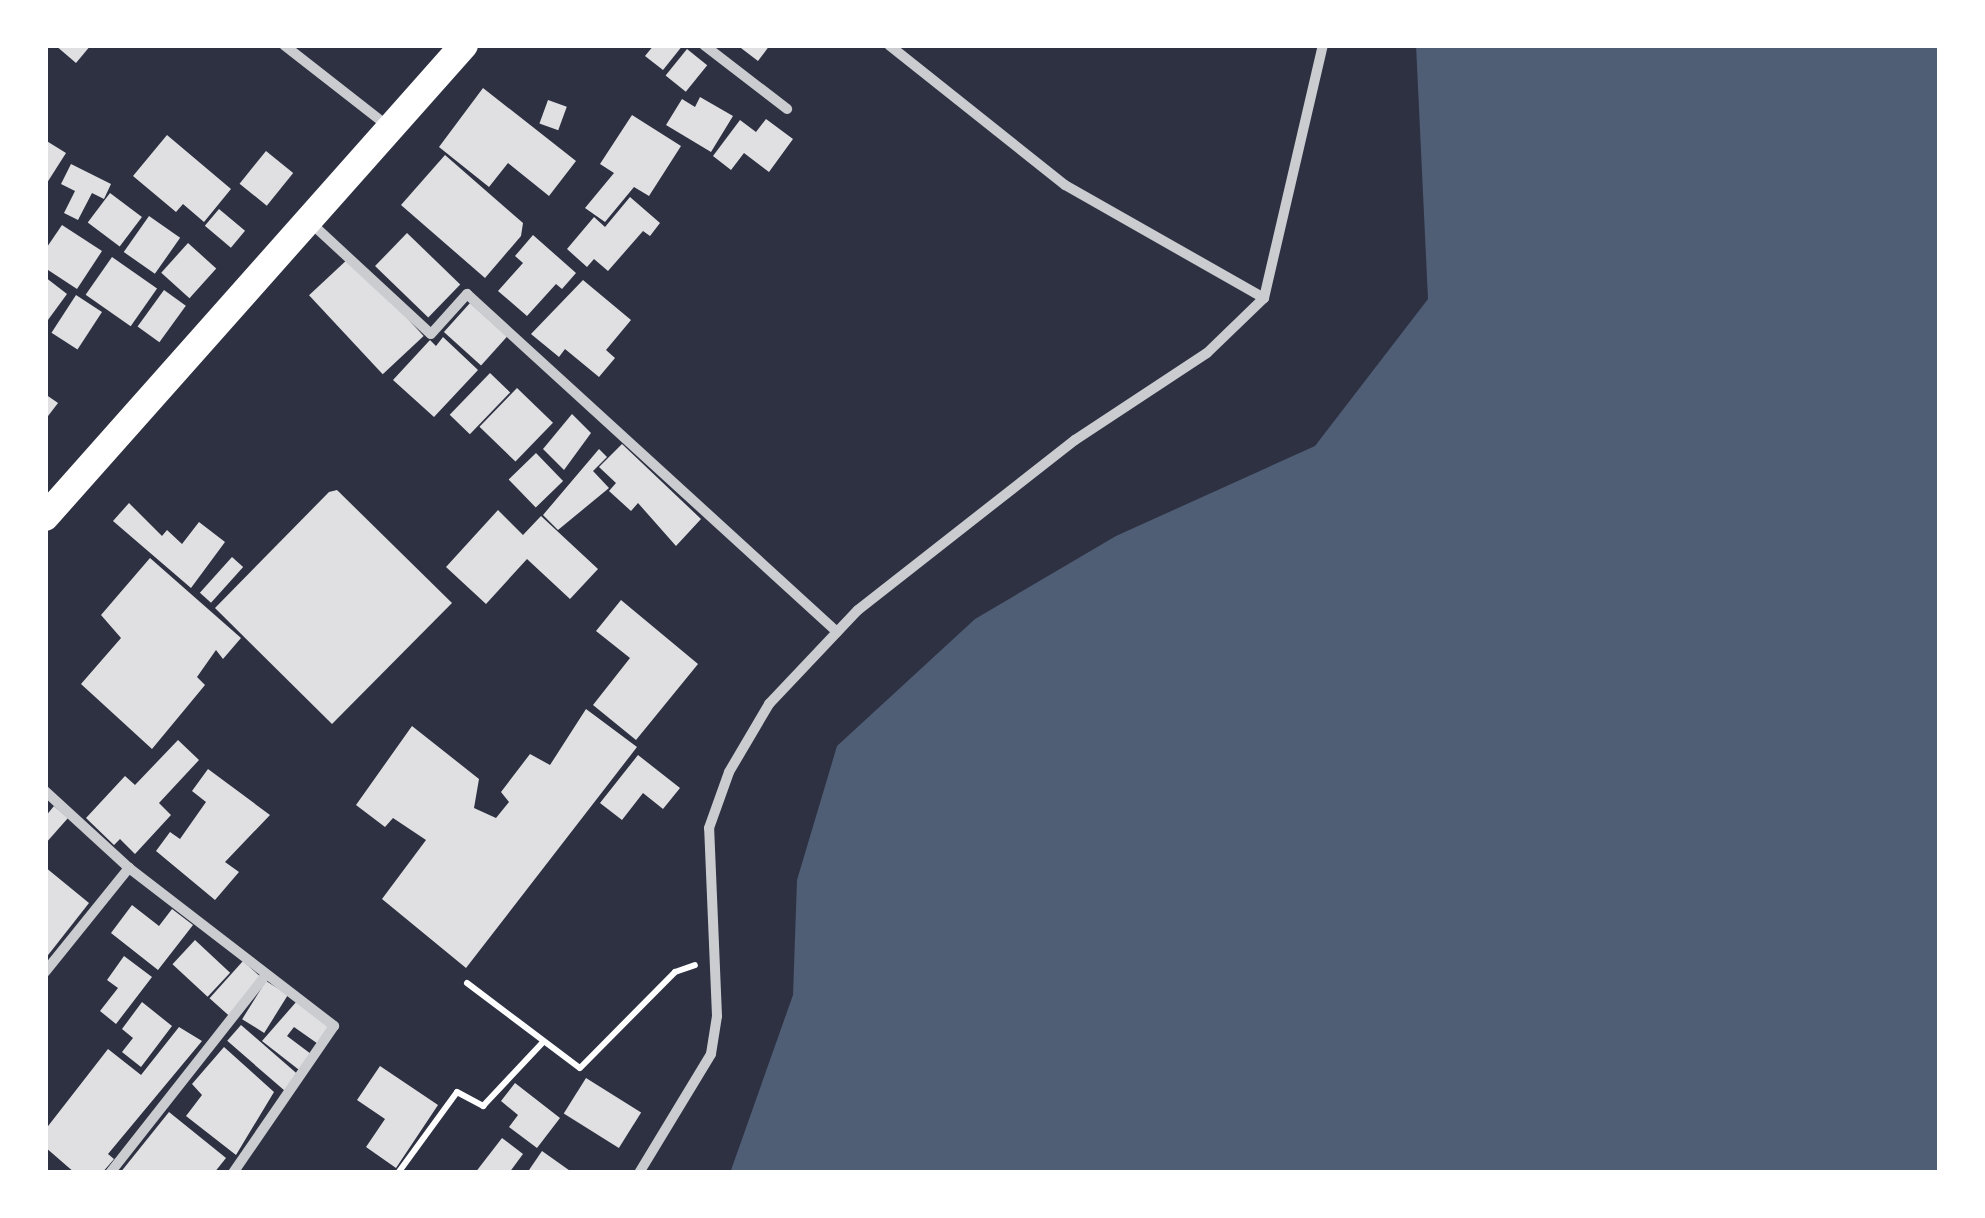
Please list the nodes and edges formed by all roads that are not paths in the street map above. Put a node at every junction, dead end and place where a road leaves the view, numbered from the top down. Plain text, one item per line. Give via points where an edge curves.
1 (284, 45) edge
2 (464, 45) edge
3 (704, 45) edge
4 (889, 45) edge
5 (1323, 45) edge
6 (788, 110) dead end
7 (394, 130) junction
8 (310, 222) junction
9 (1264, 298) junction
10 (49, 505) edge
11 (837, 632) junction
12 (45, 791) edge
13 (130, 868) junction
14 (45, 972) edge
15 (264, 977) junction
16 (110, 1173) edge
17 (233, 1173) edge
18 (640, 1173) edge

1 - 7 street
2 - 7 highway
3 - 6 street
4 - 9 street via 1065,186
5 - 9 street
7 - 8 highway
8 - 10 highway
8 - 11 street via 431,334 467,294
9 - 11 street via 1207,353 1075,440
11 - 18 street via 769,704 729,772 709,828 710,1054
12 - 13 street
13 - 14 street
13 - 15 street
15 - 16 street
15 - 17 street via 334,1031

